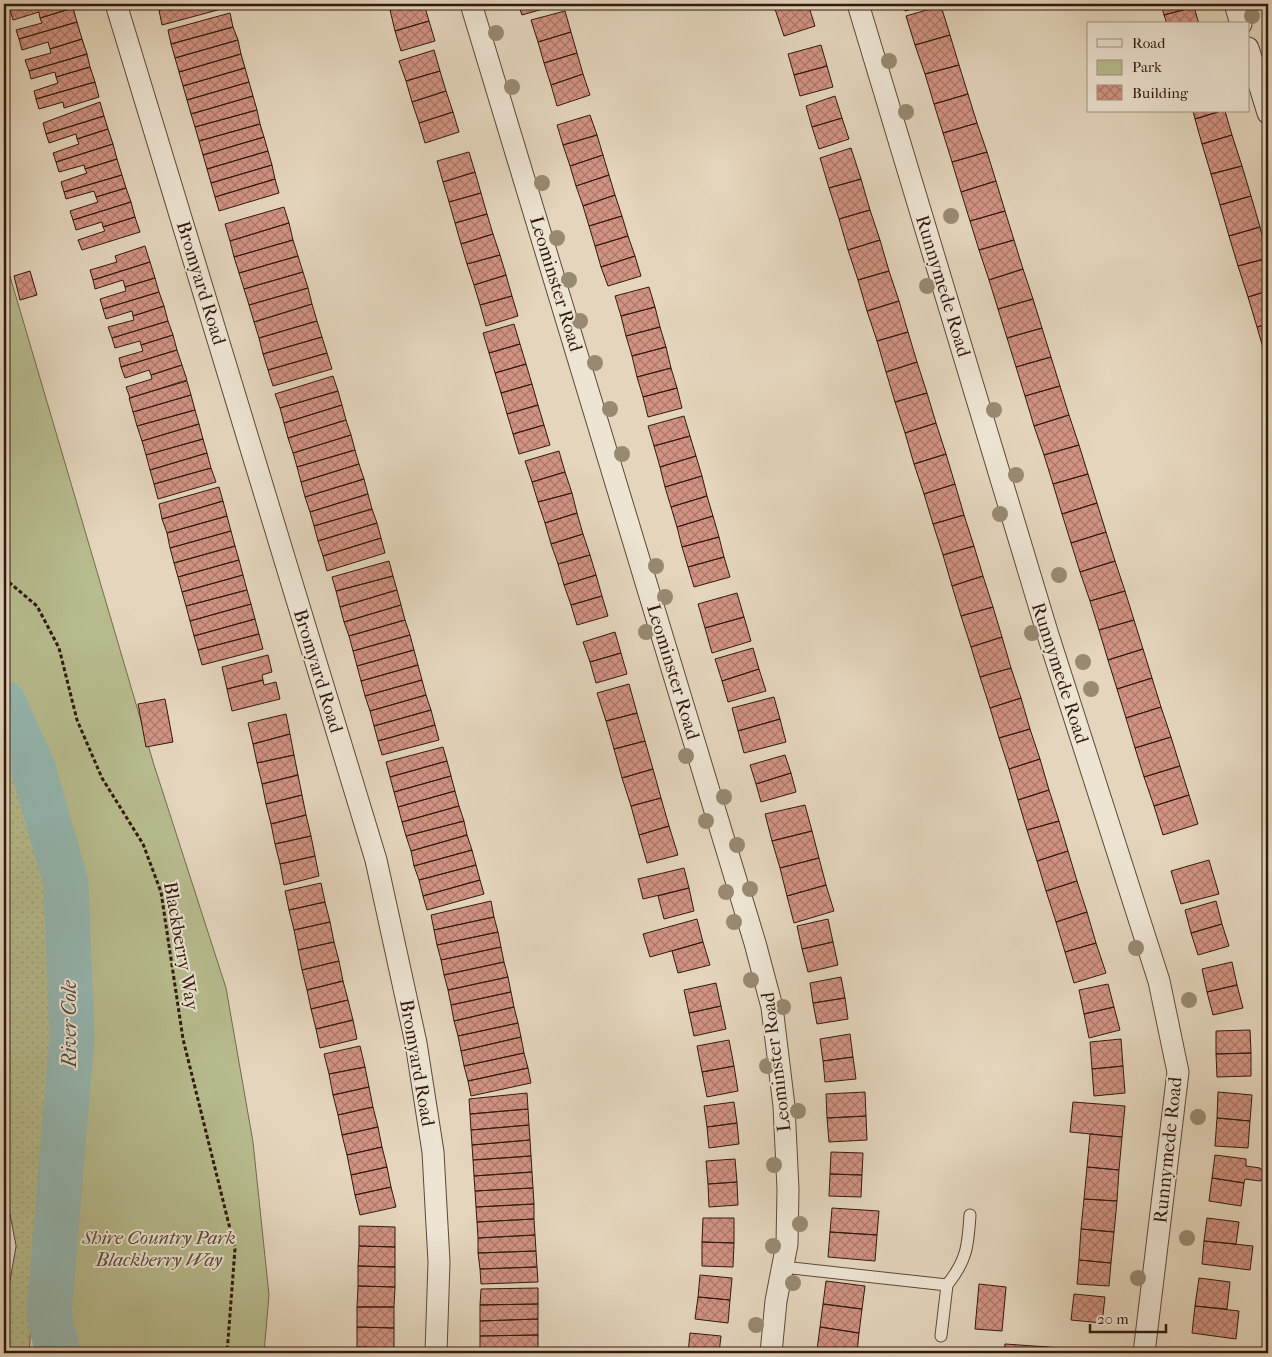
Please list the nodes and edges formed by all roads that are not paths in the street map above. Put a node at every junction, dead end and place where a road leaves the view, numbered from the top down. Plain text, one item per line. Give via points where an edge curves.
1 (116, 4) edge
2 (471, 4) edge
3 (858, 4) edge
4 (1235, 4) edge
5 (1240, 22) edge
6 (1250, 54) edge
7 (1268, 113) edge
8 (970, 1215) dead end
9 (4, 1216) edge
10 (782, 1267) junction
11 (4, 1280) edge
12 (947, 1285) junction
13 (941, 1336) dead end
14 (436, 1353) edge
15 (770, 1353) edge
16 (1144, 1353) edge

1 - 14 street, Bromyard Road via 376,860 416,1043 433,1152 439,1262
2 - 10 street, Leominster Road via 772,1007 784,1106 788,1189 787,1244
3 - 16 street, Runnymede Road via 1048,635 1159,981 1178,1072
4 - 5 street
6 - 7 street
8 - 12 lane via 967,1253
9 - 11 lane via 10,1246
10 - 12 lane
10 - 15 street, Leominster Road
12 - 13 lane

